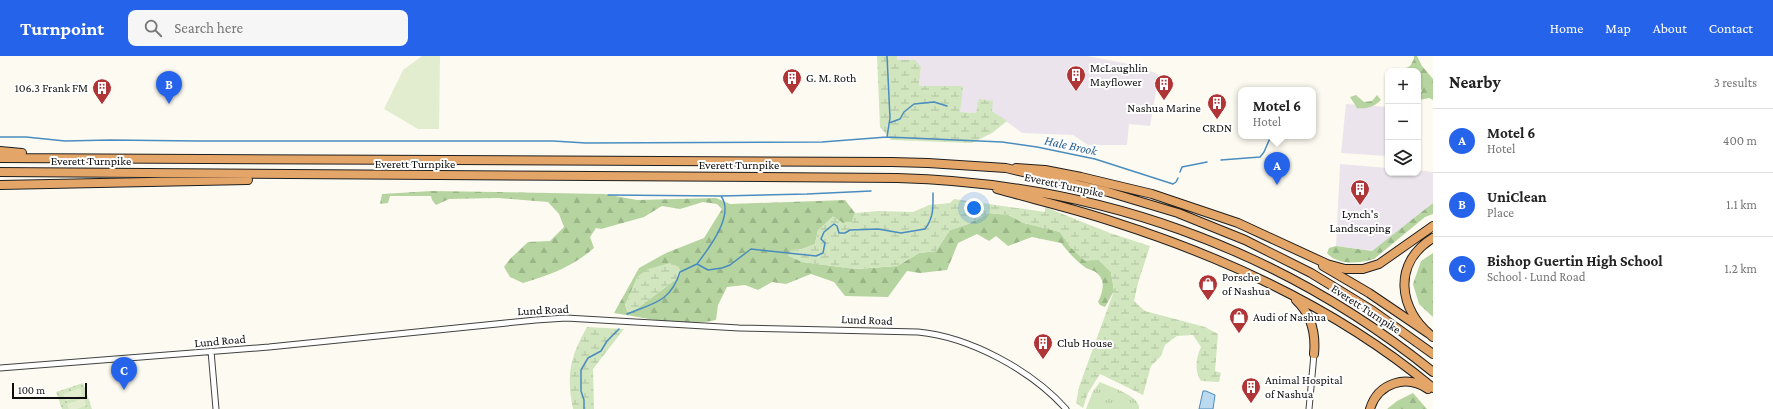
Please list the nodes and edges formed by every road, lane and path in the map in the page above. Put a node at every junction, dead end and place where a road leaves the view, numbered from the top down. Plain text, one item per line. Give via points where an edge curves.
1 (0, 151) edge
2 (0, 158) edge
3 (80, 158) junction
4 (1006, 168) junction
5 (0, 172) edge
6 (413, 176) junction
7 (969, 182) junction
8 (0, 185) edge
9 (1433, 225) edge
10 (1268, 236) junction
11 (1433, 238) edge
12 (1288, 294) junction
13 (1430, 335) edge
14 (211, 352) junction
15 (1314, 354) joint
16 (1433, 354) edge
17 (0, 368) edge
18 (1433, 372) edge
19 (1433, 388) edge
20 (1433, 392) edge
21 (216, 409) edge
22 (1066, 409) edge
23 (1309, 409) edge
24 (1370, 409) edge

1 - 3 highway
2 - 3 highway, Everett Turnpike
3 - 4 highway, Everett Turnpike via 898,162
4 - 10 highway via 1045,170 1128,188 1204,211
4 - 16 highway, Everett Turnpike via 1126,196 1229,233 1289,261 1342,291
5 - 6 highway, Everett Turnpike
6 - 7 highway, Everett Turnpike via 897,178
6 - 8 highway
7 - 12 highway via 1093,215 1154,235 1224,263
7 - 18 highway, Everett Turnpike via 1030,190 1089,202 1148,218 1216,242 1283,273 1330,299 1391,339
9 - 10 highway via 1380,264 1351,270 1327,264
10 - 13 highway via 1351,282
11 - 13 highway via 1414,256 1408,266 1405,283 1410,312
12 - 15 highway via 1299,303 1310,320 1315,339
12 - 19 highway via 1352,330
14 - 17 street, Lund Road
14 - 21 street
14 - 22 street, Lund Road via 566,318 739,328 918,332 953,338 1011,366 1041,385
15 - 23 street
20 - 24 highway via 1416,383 1397,382 1379,392

